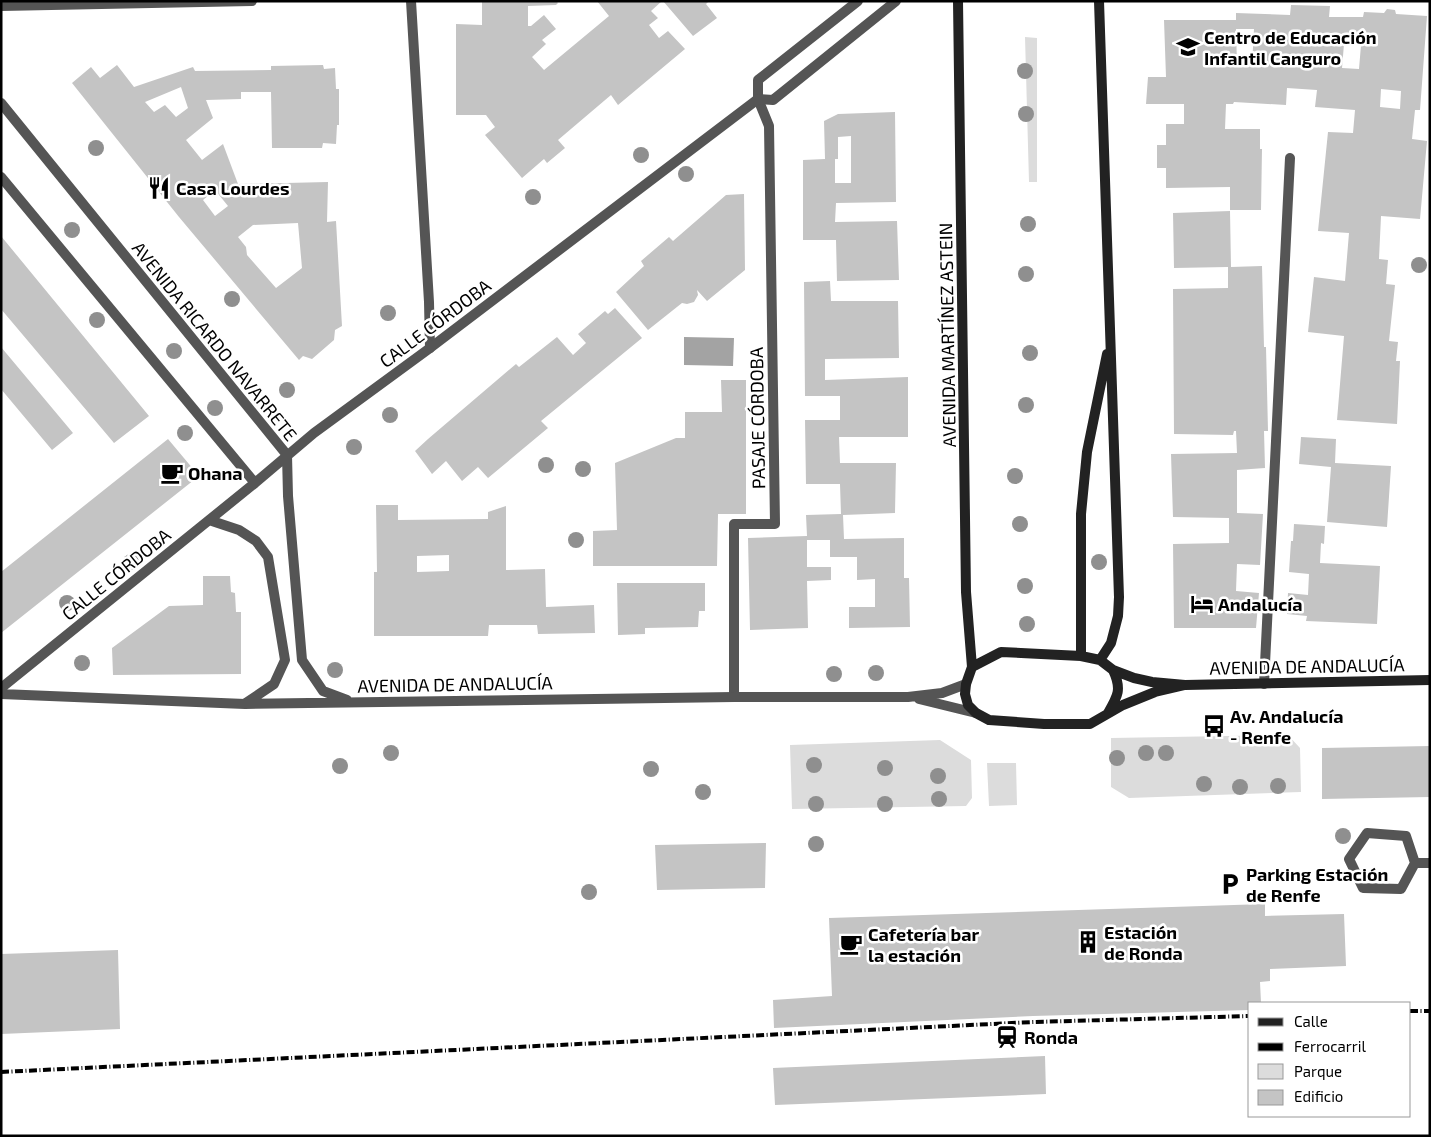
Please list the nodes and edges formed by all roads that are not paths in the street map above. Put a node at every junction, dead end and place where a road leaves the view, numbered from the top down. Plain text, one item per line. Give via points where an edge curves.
1 (252, 1) edge
2 (411, 1) edge
3 (858, 1) edge
4 (896, 1) edge
5 (958, 1) edge
6 (1099, 1) edge
7 (1, 6) edge
8 (758, 99) junction
9 (1, 104) edge
10 (1290, 158) dead end
11 (1, 177) edge
12 (1110, 339) junction
13 (430, 348) junction
14 (287, 455) junction
15 (255, 483) junction
16 (209, 520) junction
17 (1081, 656) junction
18 (1100, 660) junction
19 (972, 667) junction
20 (1113, 670) junction
21 (1430, 680) edge
22 (966, 684) junction
23 (1264, 684) junction
24 (1185, 685) junction
25 (1, 688) edge
26 (1, 694) edge
27 (908, 696) junction
28 (734, 697) junction
29 (353, 702) junction
30 (245, 704) junction
31 (976, 713) junction
32 (1108, 714) junction
33 (1415, 863) junction
34 (1430, 863) edge

1 - 7 street
2 - 13 street
3 - 8 street via 758,80
4 - 8 street, CALLE CÓRDOBA via 773,100
5 - 19 main road, AVENIDA MARTÍNEZ ASTEIN via 966,592
6 - 12 main road
8 - 13 street, CALLE CÓRDOBA
8 - 28 street, PASAJE CÓRDOBA via 769,126 775,524 734,524
9 - 14 street, AVENIDA RICARDO NAVARRETE
10 - 23 street
11 - 15 street
12 - 17 main road via 1087,452 1081,514
12 - 18 main road via 1120,597 1111,643
13 - 14 street, CALLE CÓRDOBA
14 - 15 street, CALLE CÓRDOBA
14 - 29 street, AVENIDA RICARDO NAVARRETE via 302,660 323,691
15 - 16 street, CALLE CÓRDOBA
16 - 25 street, CALLE CÓRDOBA
16 - 30 street via 239,530 256,541 268,557 285,660 274,684
17 - 18 main road, AVENIDA DE ANDALUCÍA
17 - 19 main road, AVENIDA DE ANDALUCÍA via 1001,652
18 - 20 main road, AVENIDA DE ANDALUCÍA
19 - 22 main road
20 - 24 main road, AVENIDA DE ANDALUCÍA via 1152,682
20 - 32 main road via 1118,682 1118,697
21 - 23 main road, AVENIDA DE ANDALUCÍA
22 - 27 street, AVENIDA DE ANDALUCÍA via 942,693
22 - 31 main road via 968,705
23 - 24 main road, AVENIDA DE ANDALUCÍA
24 - 32 main road, AVENIDA DE ANDALUCÍA via 1155,692
26 - 30 street, AVENIDA DE ANDALUCÍA
27 - 28 street, AVENIDA DE ANDALUCÍA
27 - 31 street, AVENIDA DE ANDALUCÍA
28 - 29 street, AVENIDA DE ANDALUCÍA
29 - 30 street, AVENIDA DE ANDALUCÍA
31 - 32 main road, AVENIDA DE ANDALUCÍA via 988,720 1044,724 1090,724
33 - 33 street via 1400,889 1363,888 1350,858 1367,833 1406,836
33 - 34 street

